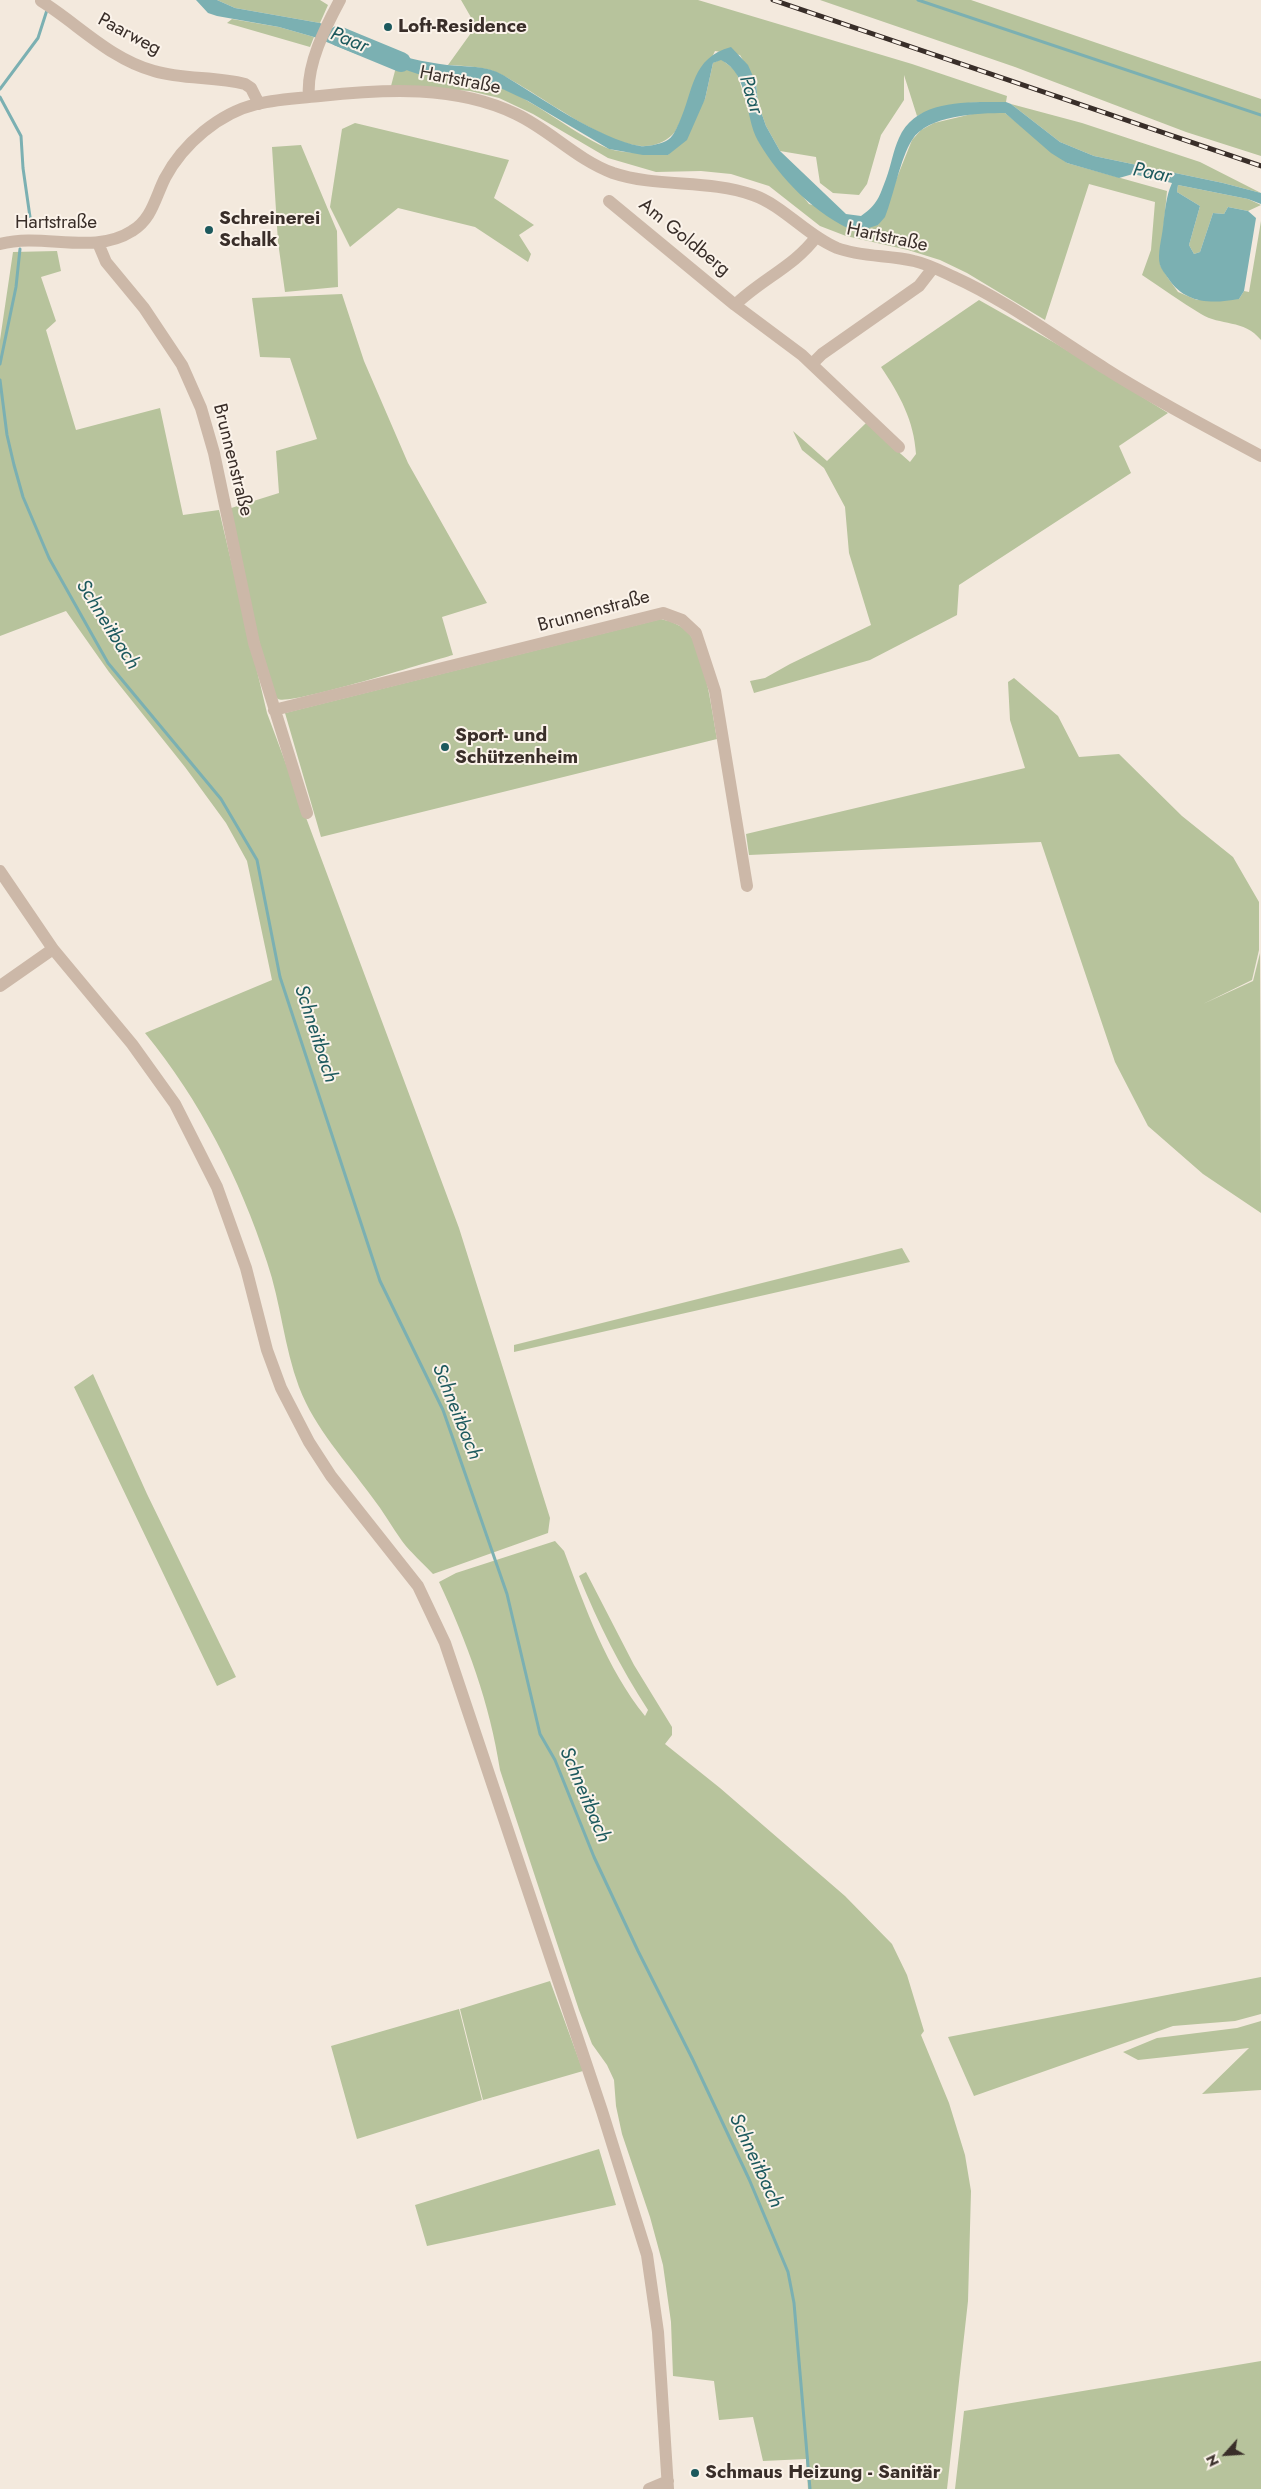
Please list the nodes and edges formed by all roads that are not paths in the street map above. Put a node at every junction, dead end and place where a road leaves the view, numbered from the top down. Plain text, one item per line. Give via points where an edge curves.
1 (340, 0) edge
2 (47, 5) edge
3 (309, 97) junction
4 (259, 104) junction
5 (608, 201) dead end
6 (816, 237) junction
7 (98, 243) junction
8 (0, 244) edge
9 (934, 268) junction
10 (735, 305) junction
11 (812, 364) junction
12 (899, 447) dead end
13 (1261, 456) edge
14 (274, 710) junction
15 (307, 813) dead end
16 (0, 871) edge
17 (747, 886) dead end
18 (53, 949) junction
19 (0, 986) edge
20 (668, 2485) edge
21 (649, 2489) edge

1 - 3 street via 311,68
2 - 4 street, Paarweg via 122,58 153,71 245,84 251,88
3 - 4 street, Hartstraße
3 - 6 street, Hartstraße via 414,90 491,103 518,114 608,171 651,182 731,189 753,195
4 - 7 street, Hartstraße via 221,119 206,130 167,174 150,215 119,239
5 - 10 street, Am Goldberg
6 - 9 street, Hartstraße via 850,252 914,261
6 - 10 street, Am Goldberg via 802,254
7 - 8 street, Hartstraße via 16,239
7 - 14 street, Brunnenstraße via 106,262 144,308 182,365 202,408 254,643
9 - 11 street via 919,286
9 - 13 street, Hartstraße via 992,297 1110,372
10 - 11 street, Am Goldberg
11 - 12 street, Am Goldberg
14 - 15 street, Brunnenstraße
14 - 17 street, Brunnenstraße via 663,613 682,620 696,633 715,691
16 - 18 street
18 - 19 street
18 - 20 street via 132,1044 175,1104 217,1187 246,1268 280,1388 331,1476 418,1586 445,1643 647,2255 661,2380
20 - 21 street

